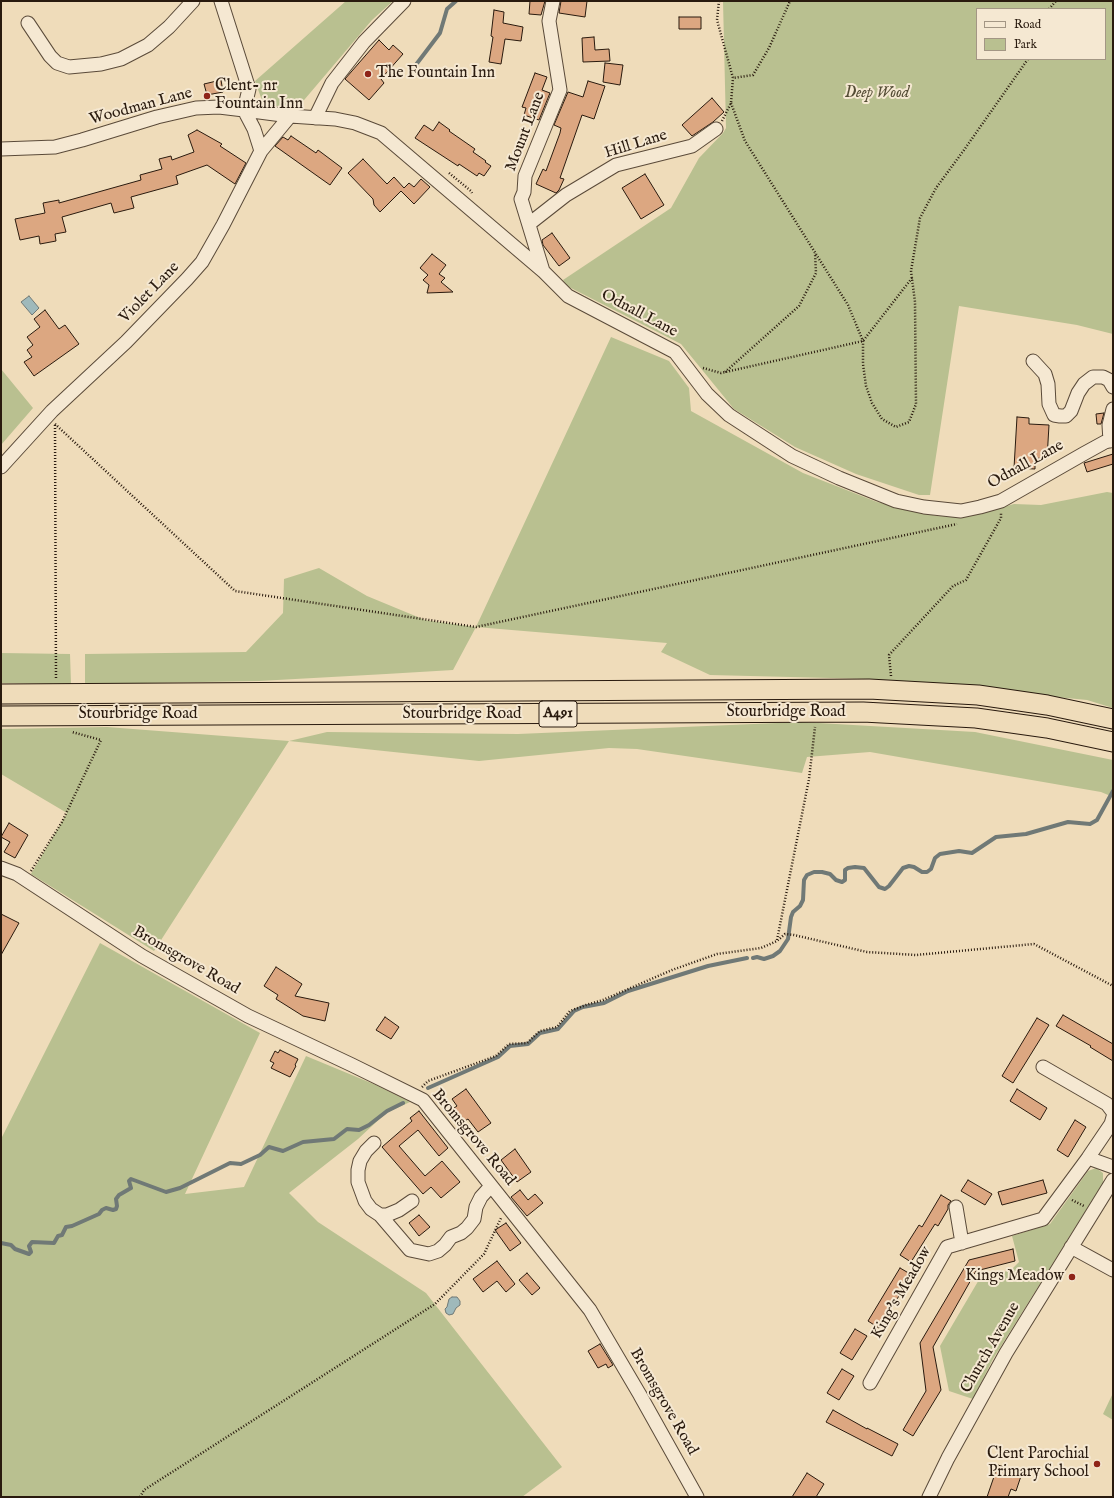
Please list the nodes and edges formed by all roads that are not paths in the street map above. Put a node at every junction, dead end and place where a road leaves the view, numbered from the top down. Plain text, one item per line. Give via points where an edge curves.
1 (193, 1) edge
2 (222, 1) edge
3 (404, 1) edge
4 (553, 1) edge
5 (28, 23) dead end
6 (244, 110) junction
7 (290, 116) junction
8 (315, 118) junction
9 (716, 129) road end
10 (1, 149) edge
11 (261, 151) junction
12 (529, 224) junction
13 (543, 271) junction
14 (1033, 361) dead end
15 (1113, 387) edge
16 (1113, 409) edge
17 (1112, 441) edge
18 (1, 467) edge
19 (1, 694) edge
20 (1, 716) edge
21 (1113, 719) edge
22 (1113, 742) edge
23 (1, 868) edge
24 (1043, 1067) dead end
25 (1113, 1112) edge
26 (1113, 1117) edge
27 (374, 1143) dead end
28 (1088, 1158) junction
29 (1113, 1168) edge
30 (1111, 1185) edge
31 (491, 1186) junction
32 (412, 1201) dead end
33 (956, 1207) dead end
34 (380, 1215) junction
35 (962, 1243) junction
36 (1071, 1247) junction
37 (1113, 1270) edge
38 (870, 1383) dead end
39 (697, 1497) edge
40 (929, 1497) edge

1 - 5 street via 148,45 121,59 101,64 69,67 56,63
2 - 6 street via 249,89
3 - 8 street via 364,42 332,83
4 - 12 street, Mount Lane via 549,21 560,90 525,176 521,199
6 - 7 street, Woodman Lane
6 - 10 street, Woodman Lane via 196,108 54,147
6 - 11 street
7 - 8 street, Odnall Lane
7 - 11 street, Violet Lane
8 - 13 street, Odnall Lane via 355,123 381,133
9 - 12 street, Hill Lane via 692,146 616,166 566,195
11 - 18 street, Violet Lane via 202,262 126,342 52,410
12 - 13 street, Mount Lane
13 - 17 street, Odnall Lane via 568,296 675,352 707,394 729,415 792,456 896,501 961,511 1001,501 1085,452
14 - 15 street via 1045,374 1048,404 1054,415 1066,416 1084,384 1093,377 1103,376
16 - 17 street via 1109,425
19 - 21 highway, Stourbridge Road / A491 via 869,688 978,695 1047,705
20 - 22 highway, Stourbridge Road / A491 via 863,712 976,718 1047,728
23 - 31 street, Bromsgrove Road via 17,874 142,956 248,1016 423,1100
24 - 25 street via 1107,1104
26 - 28 street, King's Meadow
27 - 34 street via 360,1161 358,1182 365,1201
28 - 29 street
28 - 35 street, King's Meadow via 1044,1219
30 - 36 street, Church Avenue
31 - 34 street via 481,1197 474,1218 467,1228 451,1237 438,1251 429,1254 410,1250
31 - 39 street, Bromsgrove Road via 590,1310
32 - 34 street via 399,1210
33 - 35 street
35 - 38 street, King's Meadow via 947,1247
36 - 37 street
36 - 40 street, Church Avenue via 1006,1354

